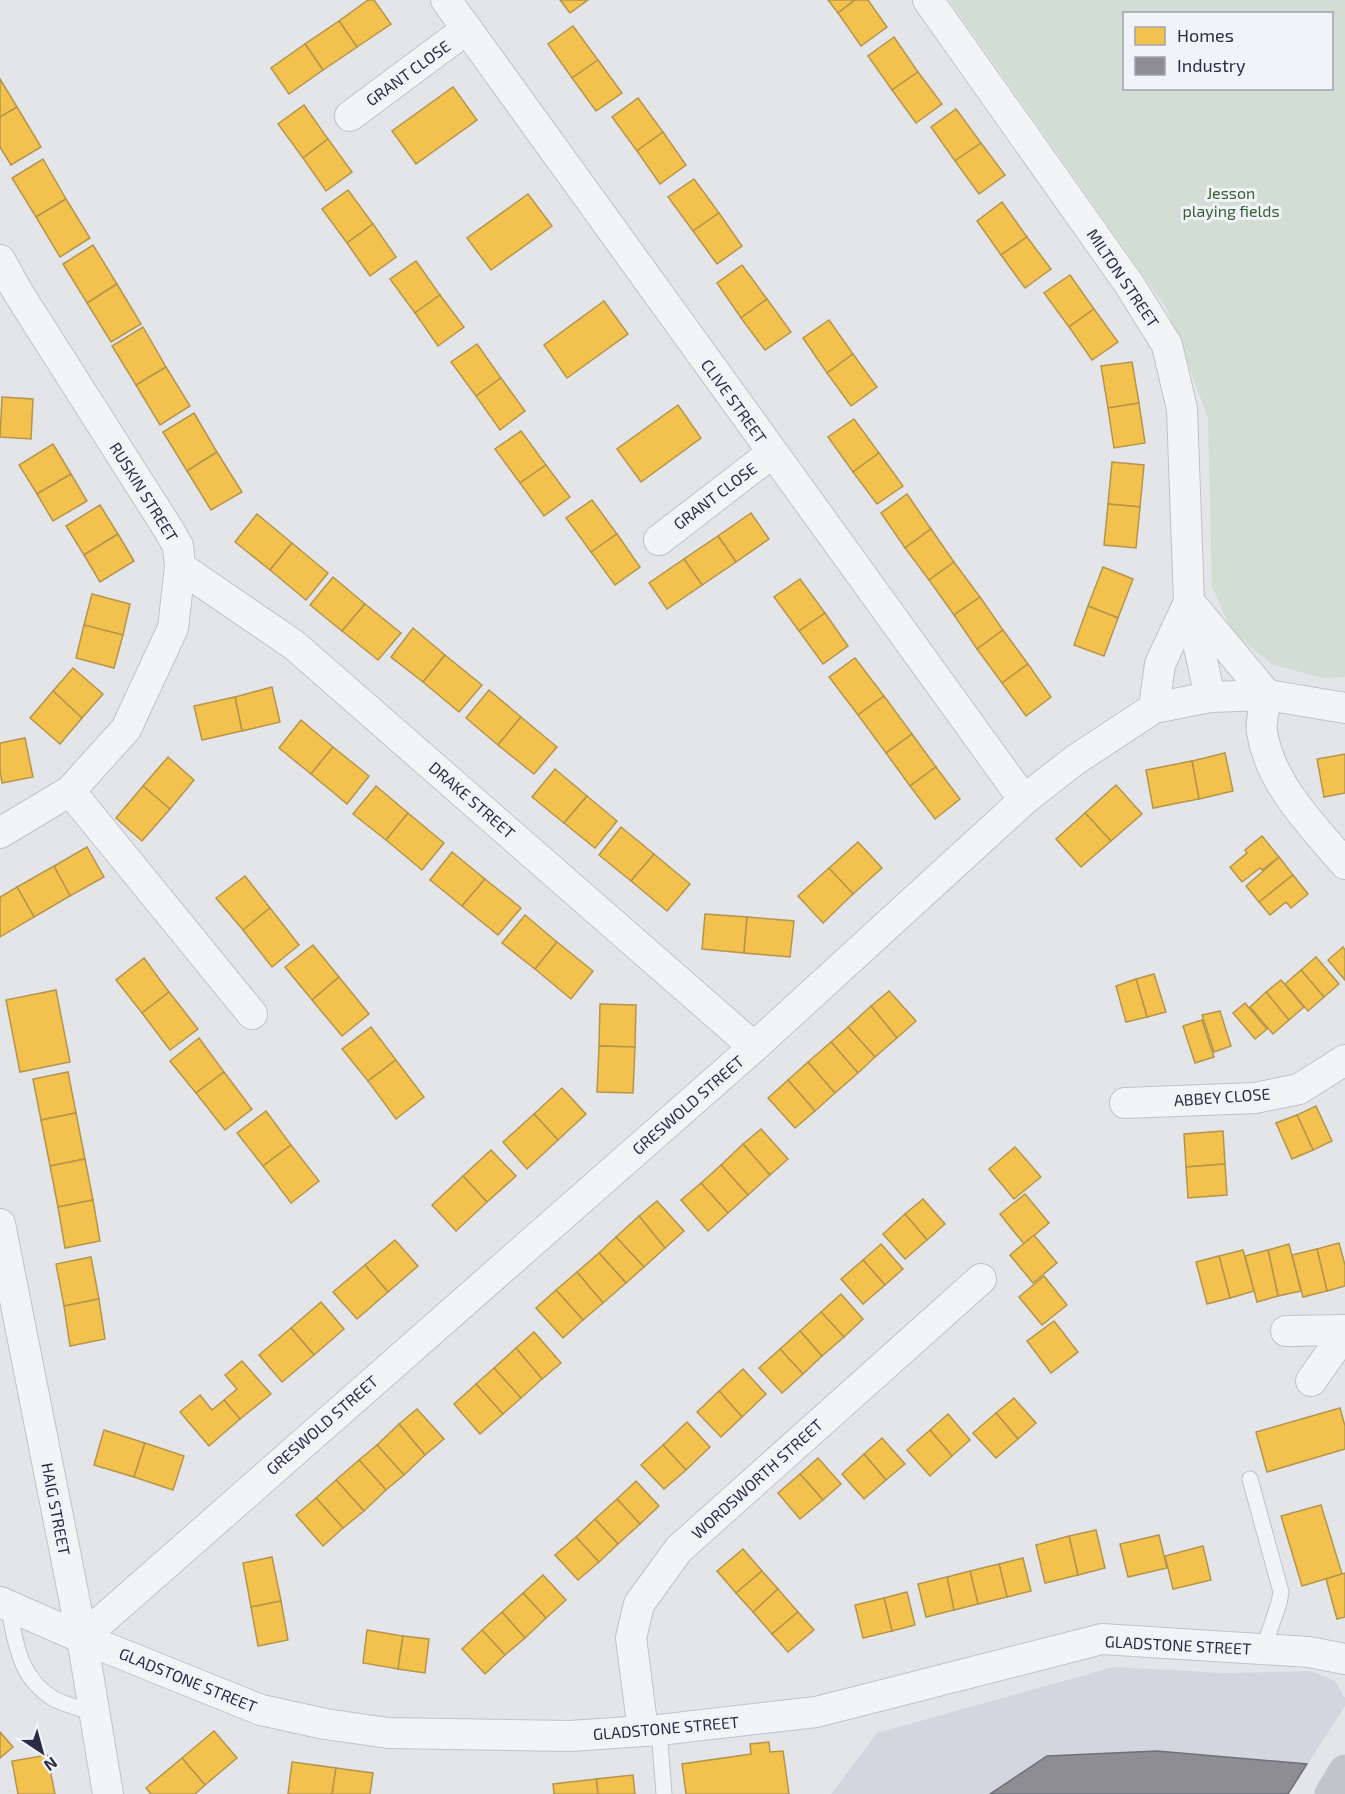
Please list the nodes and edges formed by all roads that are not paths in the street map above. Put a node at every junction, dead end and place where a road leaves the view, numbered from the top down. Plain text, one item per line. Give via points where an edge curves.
1 (446, 0) edge
2 (928, 0) edge
3 (467, 29) junction
4 (350, 116) dead end
5 (0, 260) edge
6 (10, 300) edge
7 (772, 453) junction
8 (659, 540) dead end
9 (180, 567) junction
10 (1188, 602) junction
11 (1267, 695) junction
12 (1210, 697) junction
13 (1154, 708) junction
14 (1345, 708) edge
15 (70, 791) junction
16 (1024, 800) junction
17 (0, 833) edge
18 (1345, 864) edge
19 (252, 1014) dead end
20 (754, 1047) junction
21 (1345, 1060) edge
22 (1125, 1102) dead end
23 (0, 1224) edge
24 (981, 1279) dead end
25 (1286, 1330) dead end
26 (1345, 1331) edge
27 (1311, 1381) dead end
28 (1250, 1479) dead end
29 (4, 1603) edge
30 (82, 1638) junction
31 (1263, 1650) junction
32 (1345, 1659) edge
33 (94, 1713) junction
34 (651, 1730) junction
35 (1345, 1771) edge
36 (108, 1794) edge
37 (664, 1794) edge
38 (1331, 1794) edge

1 - 3 street, CLIVE STREET
2 - 10 street, MILTON STREET via 1129,284 1167,345 1182,410
3 - 4 street, GRANT CLOSE
3 - 7 street, CLIVE STREET
5 - 6 street, RUSKIN STREET
6 - 9 street, RUSKIN STREET via 167,526 178,546
7 - 8 street, GRANT CLOSE
7 - 16 street, CLIVE STREET
9 - 15 street, RUSKIN STREET via 173,628 126,729
9 - 20 street, DRAKE STREET via 294,645
10 - 11 street
10 - 12 street, MILTON STREET
10 - 13 street, MILTON STREET via 1160,664
11 - 12 street, GRESWOLD STREET
11 - 14 street, GRESWOLD STREET
11 - 18 street via 1261,729 1272,768 1301,812
12 - 13 street, GRESWOLD STREET
13 - 16 street, GRESWOLD STREET via 1075,760
15 - 17 street, RUSKIN STREET
15 - 19 street
16 - 20 street, GRESWOLD STREET
20 - 30 street, GRESWOLD STREET
21 - 22 street, ABBEY CLOSE via 1299,1089 1255,1098
23 - 30 street, HAIG STREET
24 - 34 street, WORDSWORTH STREET via 679,1549 639,1604 631,1638
25 - 26 street
26 - 27 street
28 - 31 lane via 1281,1592
29 - 30 street, GLADSTONE STREET
29 - 33 lane via 20,1661 33,1683 55,1700
30 - 33 street, HAIG STREET
30 - 34 street, GLADSTONE STREET via 261,1710 325,1724 388,1732 524,1736
31 - 32 street, GLADSTONE STREET via 1309,1652
31 - 34 street, GLADSTONE STREET via 1102,1640 816,1712
33 - 36 street, HAIG STREET
34 - 37 lane
35 - 38 main road

